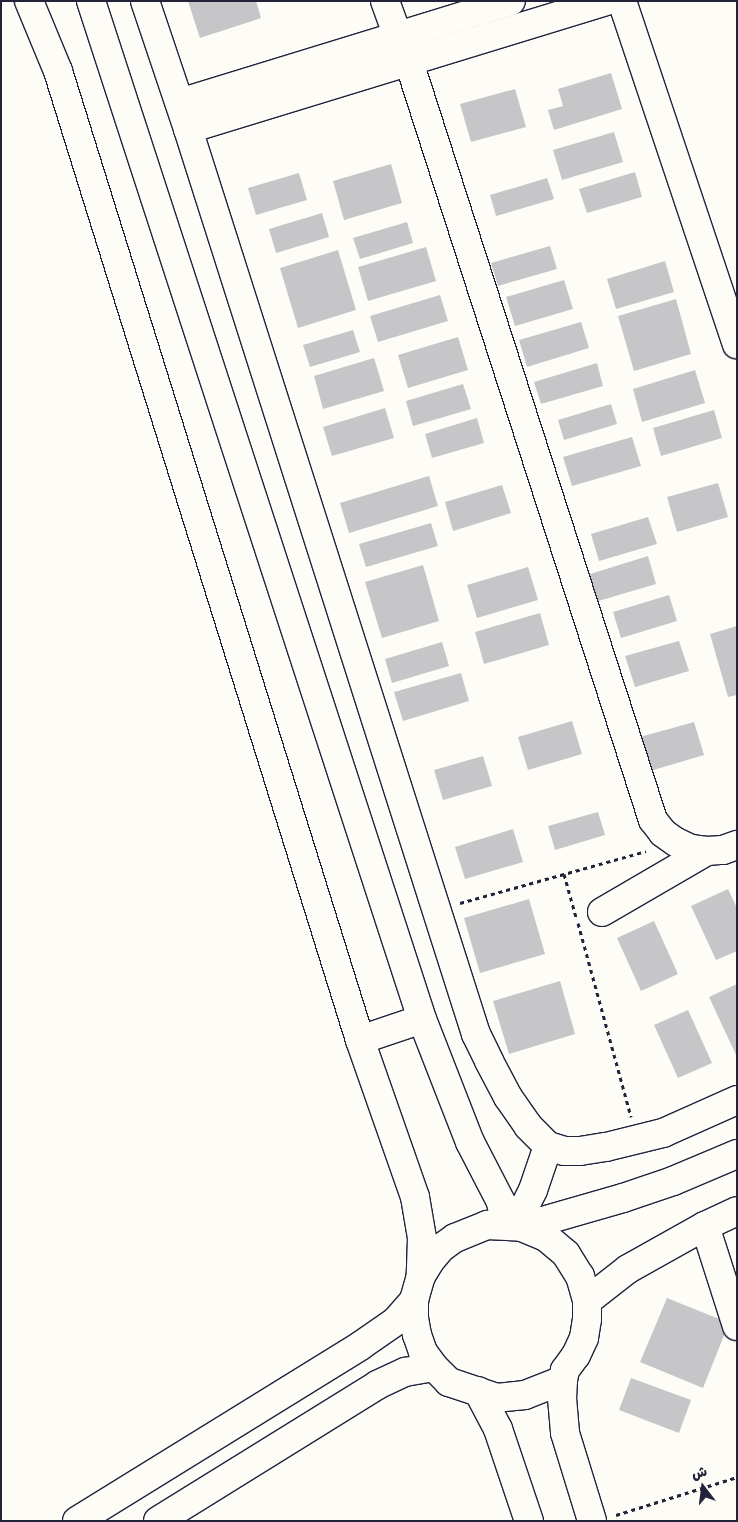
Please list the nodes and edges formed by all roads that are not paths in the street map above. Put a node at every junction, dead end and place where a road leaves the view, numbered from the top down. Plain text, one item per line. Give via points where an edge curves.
1 (29, 1) edge
2 (91, 1) edge
3 (145, 1) edge
4 (385, 1) edge
5 (511, 1) edge
6 (607, 1) edge
7 (622, 1) edge
8 (398, 36) junction
9 (409, 62) junction
10 (180, 103) junction
11 (188, 129) junction
12 (737, 344) edge
13 (737, 844) edge
14 (707, 851) junction
15 (602, 912) dead end
16 (422, 1019) junction
17 (360, 1040) junction
18 (737, 1100) edge
19 (548, 1146) junction
20 (737, 1154) edge
21 (737, 1211) edge
22 (514, 1226) junction
23 (705, 1226) junction
24 (418, 1288) junction
25 (587, 1301) junction
26 (737, 1326) edge
27 (434, 1367) junction
28 (564, 1380) junction
29 (478, 1392) junction
30 (259, 1406) junction
31 (285, 1441) junction
32 (600, 1519) edge
33 (77, 1521) edge
34 (158, 1521) edge
35 (529, 1521) edge

1 - 17 street via 58,71
2 - 16 street
3 - 10 street
4 - 8 street
5 - 8 street
6 - 9 street
7 - 12 street
8 - 10 street
9 - 11 street
9 - 14 street via 653,820 676,842 691,849
10 - 11 street
11 - 19 street via 476,1034 508,1097 528,1126
13 - 14 street via 723,850
14 - 15 street
16 - 17 street
16 - 22 street via 470,1142
17 - 24 street via 415,1197 422,1238
18 - 19 street via 663,1134 580,1151
19 - 22 street via 533,1190
20 - 22 street via 623,1198
21 - 23 street
22 - 24 street via 487,1225 455,1238 441,1248
22 - 25 street via 546,1237 566,1254 580,1276
23 - 25 street via 628,1269
23 - 26 street
24 - 27 street via 414,1318 417,1335
24 - 30 street via 396,1321
25 - 28 street via 584,1338 565,1370
27 - 29 street via 449,1382
27 - 31 street via 405,1372 384,1381
28 - 29 street via 525,1395 497,1398
28 - 32 street via 565,1433
29 - 35 street via 498,1428
30 - 31 street
30 - 33 street
31 - 34 street

